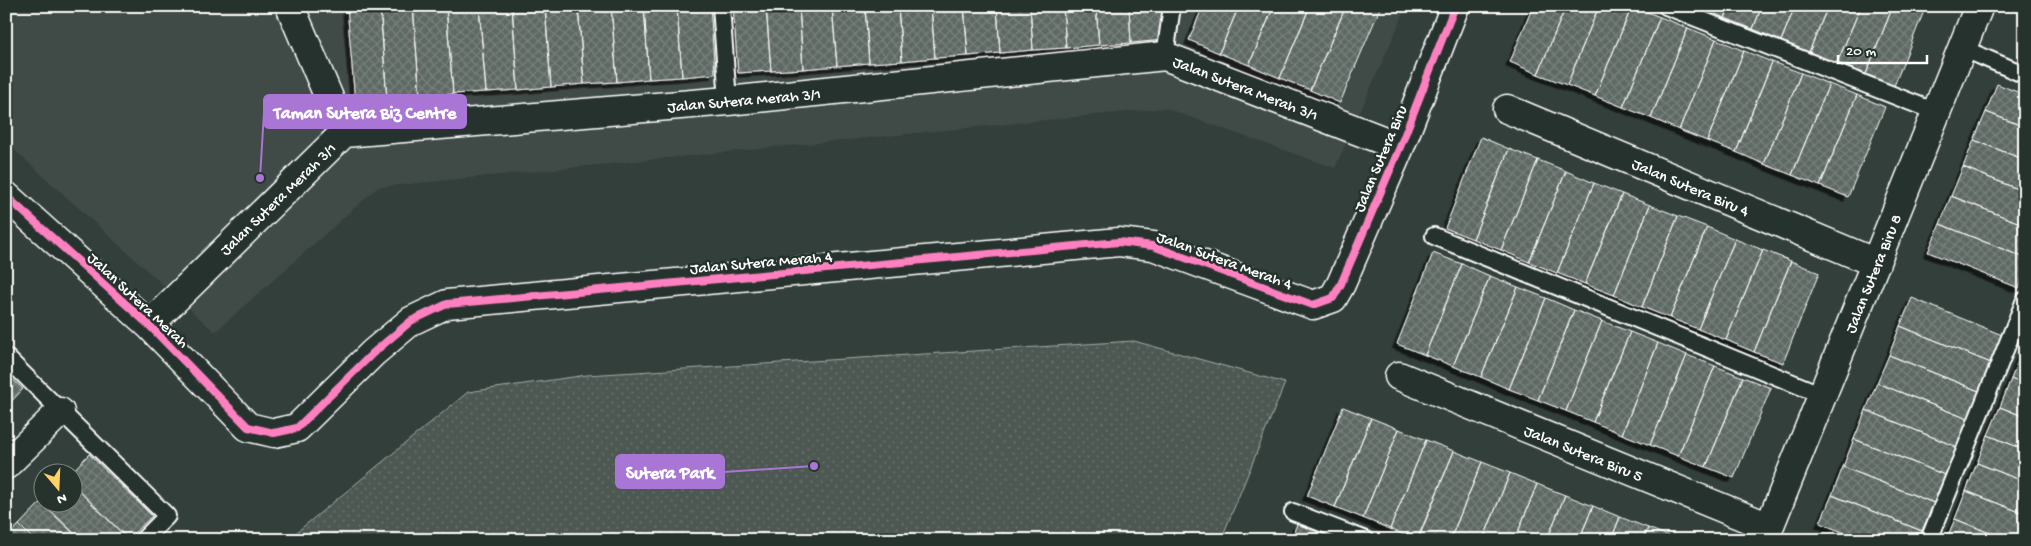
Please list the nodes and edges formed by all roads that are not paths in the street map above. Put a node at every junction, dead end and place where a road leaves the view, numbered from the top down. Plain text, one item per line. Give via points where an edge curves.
1 (290, 6) edge
2 (721, 6) edge
3 (1172, 6) edge
4 (1455, 6) edge
5 (1666, 6) edge
6 (1979, 6) edge
7 (1962, 48) junction
8 (1165, 56) junction
9 (2025, 76) edge
10 (728, 101) junction
11 (1507, 109) dead end
12 (1936, 112) junction
13 (344, 133) junction
14 (1400, 147) junction
15 (6, 196) edge
16 (1434, 236) dead end
17 (1876, 264) junction
18 (2025, 300) edge
19 (1313, 305) joint
20 (149, 325) junction
21 (6, 358) edge
22 (1399, 376) dead end
23 (1822, 395) junction
24 (60, 412) junction
25 (248, 427) joint
26 (6, 465) edge
27 (1293, 512) dead end
28 (1766, 533) edge
29 (143, 540) edge
30 (1366, 540) edge
31 (1929, 540) edge

1 - 13 street
2 - 10 lane
3 - 8 lane
4 - 14 street, Jalan Sutera Biru
5 - 12 lane
6 - 7 street, Jalan Sutera Biru 8
7 - 9 lane
7 - 12 street, Jalan Sutera Biru 8
8 - 10 street, Jalan Sutera Merah 3/1
8 - 14 street, Jalan Sutera Merah 3/1
10 - 13 street, Jalan Sutera Merah 3/1
11 - 17 street, Jalan Sutera Biru 4
12 - 17 street, Jalan Sutera Biru 8
13 - 20 street, Jalan Sutera Merah 3/1
14 - 19 street, Jalan Sutera Biru via 1341,284 1333,298
15 - 20 street, Jalan Sutera Merah
16 - 23 lane
17 - 23 street, Jalan Sutera Biru 8
18 - 31 lane
19 - 25 street, Jalan Sutera Merah 4 via 1153,246 1119,242 447,304 411,321 380,346 297,428 274,433
20 - 25 street, Jalan Sutera Merah
21 - 24 lane
22 - 28 street, Jalan Sutera Biru 5
23 - 28 street, Jalan Sutera Biru 8
24 - 26 street
24 - 29 lane via 167,516
27 - 30 lane

